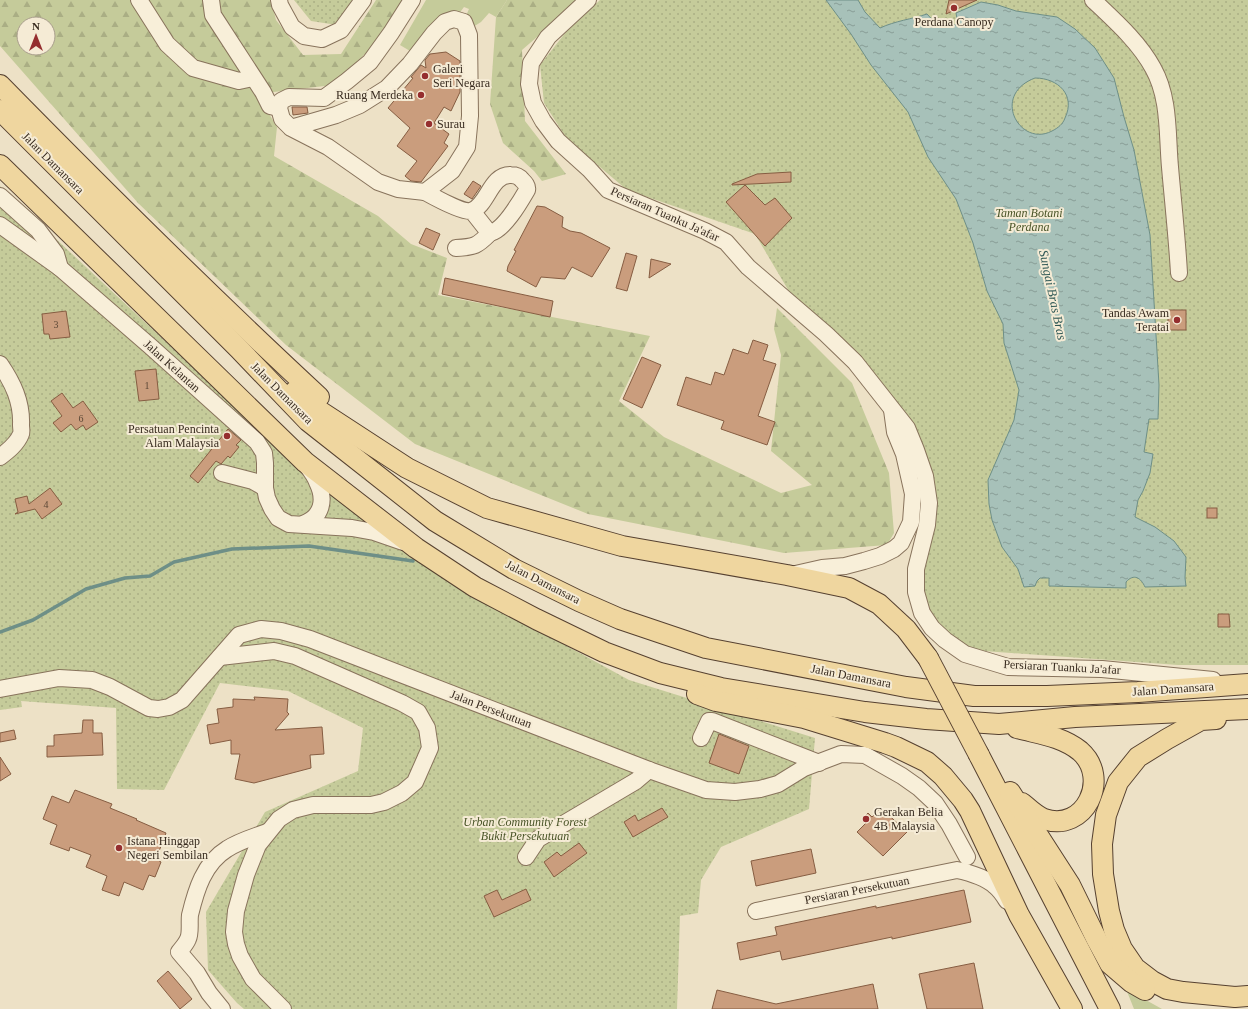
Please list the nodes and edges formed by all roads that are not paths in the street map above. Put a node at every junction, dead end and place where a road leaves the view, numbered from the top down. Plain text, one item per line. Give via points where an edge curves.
1 (140, 0) edge
2 (211, 0) edge
3 (279, 0) edge
4 (363, 0) edge
5 (412, 0) edge
6 (588, 0) edge
7 (1093, 0) edge
8 (254, 78) junction
9 (0, 85) edge
10 (0, 96) edge
11 (279, 108) junction
12 (0, 110) edge
13 (292, 128) junction
14 (0, 164) edge
15 (71, 180) junction
16 (425, 192) junction
17 (0, 196) edge
18 (472, 211) junction
19 (0, 225) edge
20 (490, 233) junction
21 (456, 248) dead end
22 (60, 268) junction
23 (1179, 273) dead end
24 (239, 349) junction
25 (0, 364) edge
26 (892, 408) junction
27 (368, 443) junction
28 (0, 457) edge
29 (305, 462) junction
30 (222, 473) dead end
31 (264, 488) junction
32 (303, 524) junction
33 (416, 548) junction
34 (787, 576) junction
35 (604, 652) junction
36 (220, 657) junction
37 (1246, 684) edge
38 (0, 689) edge
39 (1248, 709) edge
40 (1248, 717) edge
41 (999, 724) junction
42 (701, 738) dead end
43 (979, 756) junction
44 (819, 762) junction
45 (649, 770) junction
46 (955, 790) junction
47 (1010, 792) junction
48 (268, 832) junction
49 (526, 856) dead end
50 (967, 857) junction
51 (957, 870) junction
52 (756, 910) dead end
53 (1019, 915) junction
54 (1241, 996) edge
55 (222, 1009) edge
56 (283, 1009) edge
57 (1072, 1009) edge
58 (1110, 1009) edge

1 - 8 street via 167,44 193,68 239,81
2 - 8 street via 213,15
3 - 4 street via 292,27 304,36 322,38 341,30
5 - 11 street via 370,62 347,81 324,98 289,98 281,101
6 - 26 street, Persiaran Tuanku Ja'afar via 548,37 531,63 530,84 533,103 543,121 558,141 608,190 726,242 748,267 855,362
7 - 23 street via 1138,45 1154,70 1162,91 1167,118
8 - 11 street via 270,106
9 - 27 main road via 175,261
10 - 15 main road
11 - 13 street via 282,119
12 - 15 main road, Jalan Damansara
13 - 16 street via 328,147 378,182
13 - 16 street via 336,115 387,88 445,22 454,19 464,22 469,35 470,116 467,147 452,170
14 - 29 main road, Jalan Damansara
15 - 24 main road, Jalan Damansara
16 - 18 street via 464,212
17 - 22 street via 38,230 56,254
18 - 20 street
18 - 20 street via 503,175 522,179 528,190 506,221 495,232
19 - 22 street, Jalan Kelantan
20 - 21 street via 470,248
22 - 31 street, Jalan Kelantan via 257,442 264,453
24 - 27 main road via 318,410
24 - 37 main road, Jalan Damansara via 308,421 435,521 514,569 579,601 620,619 706,648 906,687 974,696 1047,696
25 - 28 street via 18,398 21,434 11,450
26 - 34 street via 895,432 904,454 913,494 911,522 901,543 880,556 864,561
26 - 37 street, Persiaran Tuanku Ja'afar via 907,428 916,450 925,476 929,503 927,525 916,569 916,592 922,613 932,628 945,640 965,654 1008,667 1102,668
27 - 34 main road via 407,468 487,508 622,546
29 - 32 street via 318,483 321,503 315,518
29 - 33 main road, Jalan Damansara
30 - 31 street via 254,482
31 - 32 street, Jalan Kelantan via 278,518 289,524
32 - 33 street, Jalan Kelantan via 374,532
33 - 35 main road, Jalan Damansara via 474,587
34 - 43 main road, bridge via 849,588 879,604 906,629 928,658
35 - 41 main road, Jalan Damansara via 660,673 721,688 865,712
35 - 46 main road via 641,674 716,701 804,718 885,743 927,762
36 - 38 street, Jalan Persekutuan via 182,700 169,708 149,708 110,686 92,680 59,678
36 - 45 street, Jalan Persekutuan via 239,635 261,629 281,630
36 - 48 street via 274,651 295,656 402,703 418,712 428,728 430,748 415,782 402,793 371,805 313,805 293,810 279,819
39 - 41 main road, Jalan Damansara via 1074,717
40 - 54 main road via 1201,720 1138,757 1118,782 1106,815 1102,844 1103,874 1114,930 1122,949 1135,968 1167,989
41 - 47 main road via 1038,732 1070,744 1089,762 1093,771 1094,781 1088,803 1081,812 1059,821 1044,819
42 - 44 street via 709,721 712,721
43 - 47 main road
43 - 58 main road
44 - 45 street, Jalan Persekutuan via 778,784 735,792 706,790
44 - 50 street, Jalan Persekutuan via 841,754 865,756 902,776 935,803
45 - 49 street via 636,781 538,839
46 - 50 street via 973,833 972,846
46 - 53 main road via 970,811
47 - 54 main road via 1070,885 1110,964 1131,982 1165,1002 1202,1005 1226,1002
48 - 55 street via 227,849 217,856 203,874 194,898 189,920 189,938 180,952
48 - 56 street via 258,845 246,875 236,910 234,932 240,956 253,980
50 - 51 street
51 - 52 street, Persiaran Persekutuan
51 - 53 street via 970,872 996,886
53 - 57 main road

